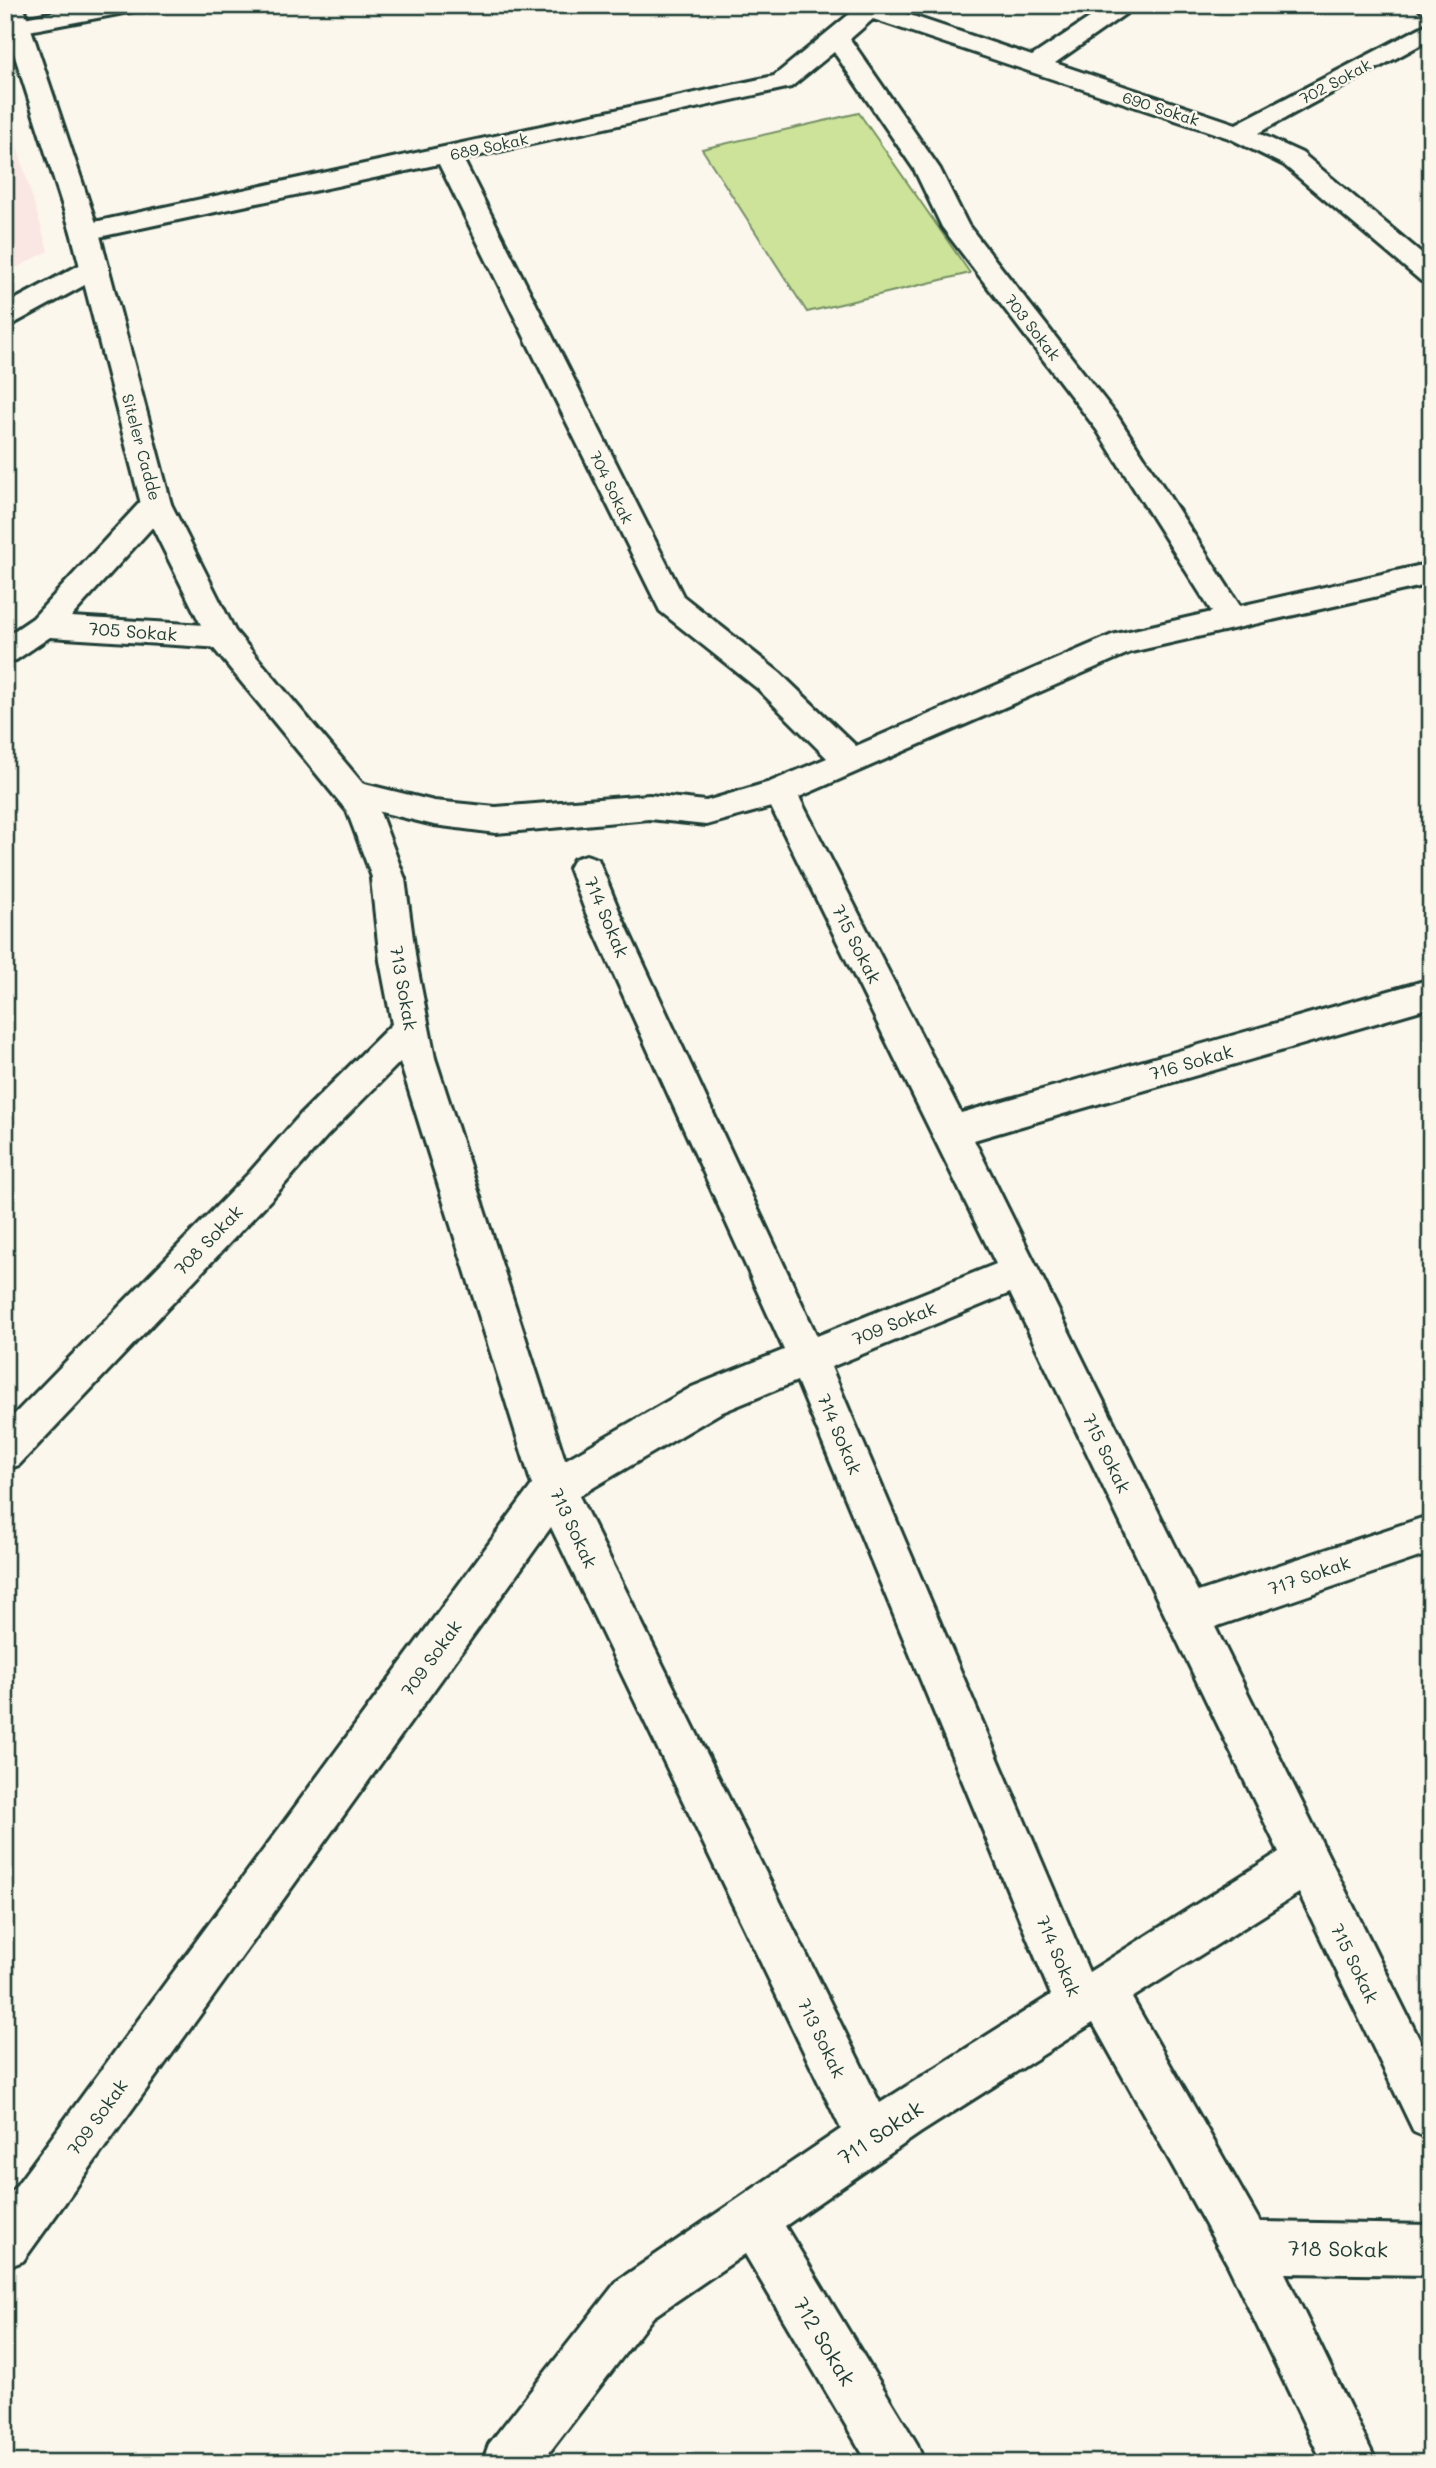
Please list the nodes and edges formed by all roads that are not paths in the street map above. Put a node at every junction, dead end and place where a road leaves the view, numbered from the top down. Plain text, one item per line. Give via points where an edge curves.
1 (130, 5) edge
2 (1126, 5) edge
3 (862, 8) edge
4 (14, 15) edge
5 (1431, 29) edge
6 (836, 37) junction
7 (1034, 66) junction
8 (1238, 133) junction
9 (447, 155) junction
10 (85, 232) junction
11 (94, 268) junction
12 (1431, 275) edge
13 (5, 317) edge
14 (156, 504) junction
15 (1431, 573) edge
16 (1232, 618) junction
17 (44, 626) junction
18 (222, 637) junction
19 (5, 652) edge
20 (851, 761) junction
21 (780, 792) junction
22 (352, 793) junction
23 (586, 869) dead end
24 (388, 879) joint
25 (1431, 993) edge
26 (411, 1028) junction
27 (951, 1130) junction
28 (1020, 1272) junction
29 (808, 1359) junction
30 (9, 1441) edge
31 (554, 1489) junction
32 (1431, 1534) edge
33 (1186, 1616) junction
34 (1305, 1862) junction
35 (1090, 1997) junction
36 (1431, 2115) edge
37 (871, 2137) junction
38 (752, 2219) junction
39 (5, 2243) edge
40 (1246, 2247) junction
41 (1431, 2250) edge
42 (508, 2463) edge
43 (898, 2463) edge
44 (1351, 2463) edge

1 - 4 street
2 - 7 street
3 - 6 street, 689 Sokak
3 - 7 street, 690 Sokak
4 - 10 street, Siteler Cadde
5 - 8 street, 702 Sokak
6 - 9 street, 689 Sokak via 782,82
6 - 16 street, 703 Sokak via 928,169 955,227 1108,424
7 - 8 street, 690 Sokak
8 - 12 street, 690 Sokak via 1293,159
9 - 10 street, 689 Sokak
9 - 20 street, 704 Sokak via 671,603 769,681
10 - 11 street, Siteler Cadde
11 - 13 street
11 - 14 street, Siteler Cadde
14 - 17 street
14 - 18 street, Siteler Cadde
15 - 16 street
16 - 20 street via 1123,643
17 - 18 street, 705 Sokak
17 - 19 street
18 - 22 street, Siteler Cadde
20 - 21 street
21 - 22 street via 706,813 649,807 496,820 433,813
21 - 27 street, 715 Sokak
22 - 24 street, Siteler Cadde via 362,806
23 - 29 street, 714 Sokak
24 - 26 street, 713 Sokak
25 - 27 street, 716 Sokak
26 - 30 street, 708 Sokak
26 - 31 street, 713 Sokak
27 - 28 street, 715 Sokak
28 - 29 street, 709 Sokak
28 - 33 street, 715 Sokak
29 - 31 street, 709 Sokak via 706,1400
29 - 35 street, 714 Sokak
31 - 37 street, 713 Sokak
31 - 39 street, 709 Sokak
32 - 33 street, 717 Sokak
33 - 34 street, 715 Sokak
34 - 35 street, 711 Sokak
34 - 36 street, 715 Sokak
35 - 37 street, 711 Sokak
35 - 40 street, 714 Sokak
37 - 38 street, 711 Sokak
38 - 42 street, 711 Sokak via 635,2299
38 - 43 street, 712 Sokak
40 - 41 street, 718 Sokak
40 - 44 street, 714 Sokak

